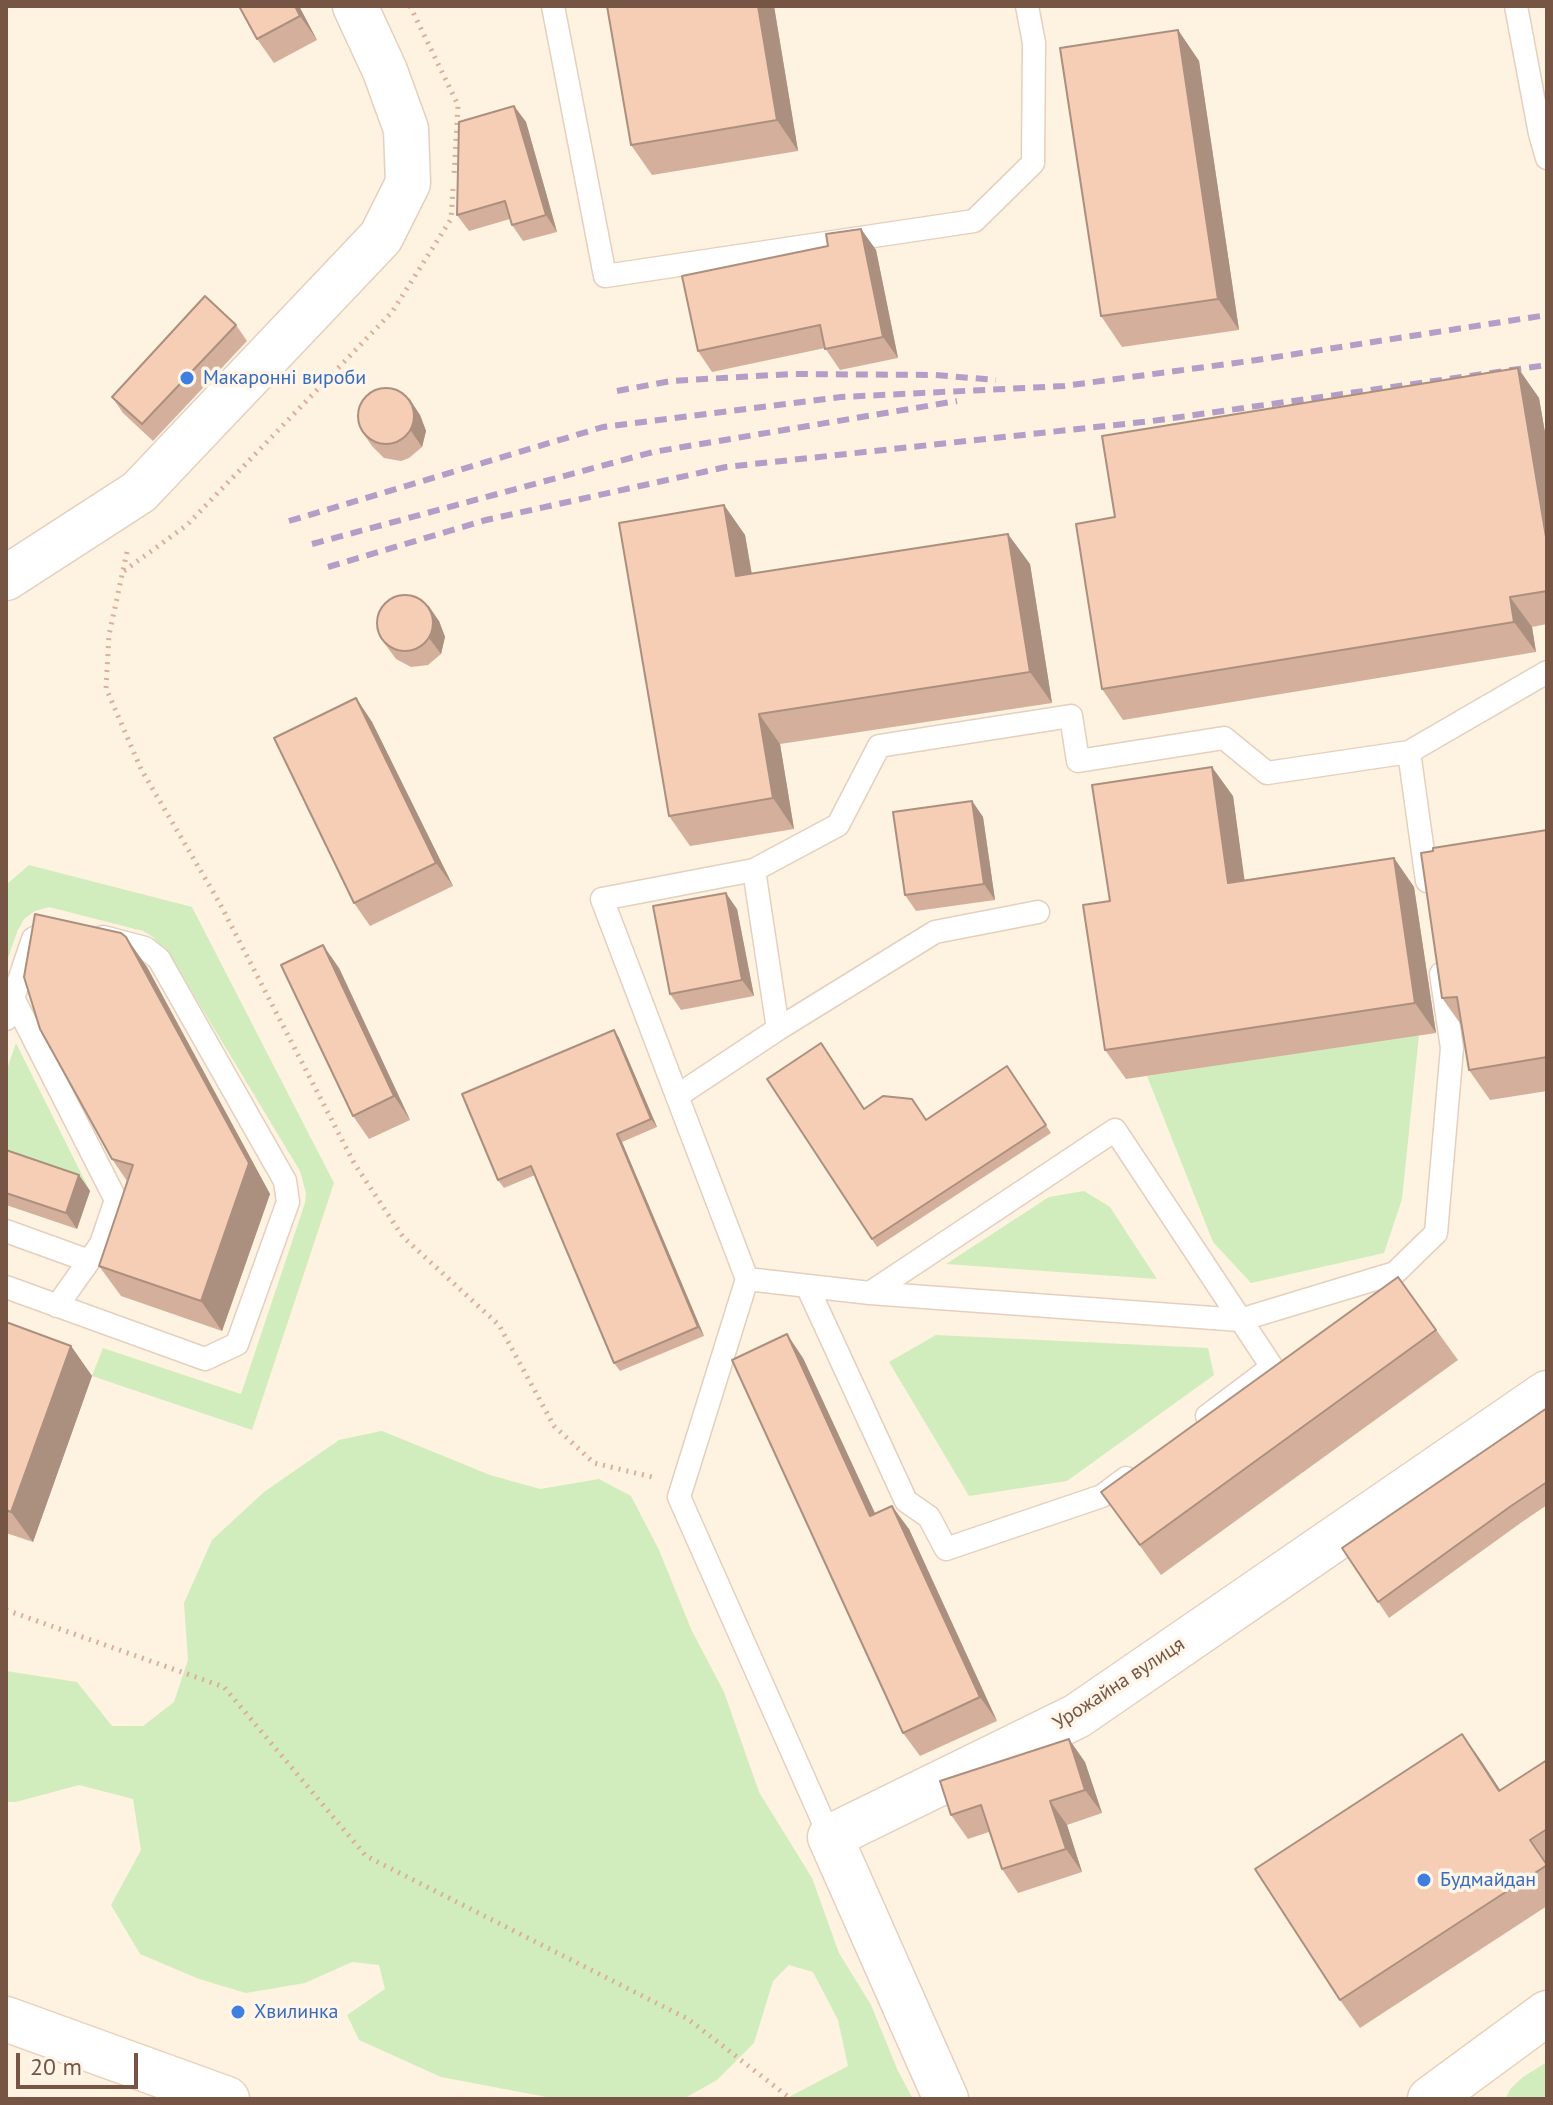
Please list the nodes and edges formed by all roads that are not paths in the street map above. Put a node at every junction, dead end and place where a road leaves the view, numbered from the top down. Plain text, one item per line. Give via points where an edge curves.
1 (355, 6) edge
2 (553, 6) edge
3 (1027, 6) edge
4 (1516, 6) edge
5 (1547, 158) edge
6 (6, 578) edge
7 (1547, 672) edge
8 (1409, 752) junction
9 (754, 870) junction
10 (1431, 908) edge
11 (1038, 912) dead end
12 (59, 926) edge
13 (88, 933) edge
14 (1438, 954) edge
15 (9, 1009) edge
16 (778, 1029) junction
17 (677, 1096) junction
18 (6, 1231) edge
19 (89, 1261) junction
20 (747, 1279) junction
21 (807, 1286) junction
22 (6, 1287) edge
23 (870, 1293) junction
24 (57, 1306) junction
25 (1240, 1320) junction
26 (1547, 1393) edge
27 (1187, 1431) edge
28 (1138, 1468) edge
29 (830, 1837) junction
30 (1542, 2016) edge
31 (6, 2019) edge
32 (227, 2099) edge
33 (946, 2099) edge
34 (1430, 2099) edge
35 (1475, 2099) edge

1 - 6 street via 406,129 408,183 381,237 139,492
2 - 3 lane via 605,276 974,221 1033,163 1034,43
4 - 5 lane
7 - 8 lane
8 - 9 lane via 1267,773 1224,738 1078,761 1071,716 879,746 838,825
8 - 10 lane
9 - 16 lane
9 - 17 lane via 602,899
11 - 16 lane via 935,932
12 - 15 lane via 33,939
13 - 24 lane via 145,948 159,959 285,1181 288,1202 237,1344 205,1359
14 - 25 lane via 1452,1048 1436,1233 1395,1273
15 - 19 lane via 116,1200 101,1244
16 - 17 lane
17 - 20 lane
18 - 19 lane
19 - 24 lane
20 - 21 lane
20 - 29 lane via 679,1497
21 - 23 lane
21 - 28 lane via 906,1501 929,1517 946,1549 1102,1496
22 - 24 lane
23 - 25 lane
23 - 25 lane via 1115,1130
25 - 27 lane via 1272,1367
26 - 29 street, Урожайна вулиця via 1077,1716
29 - 33 street
30 - 34 street
30 - 35 street via 1494,2057
31 - 32 street

